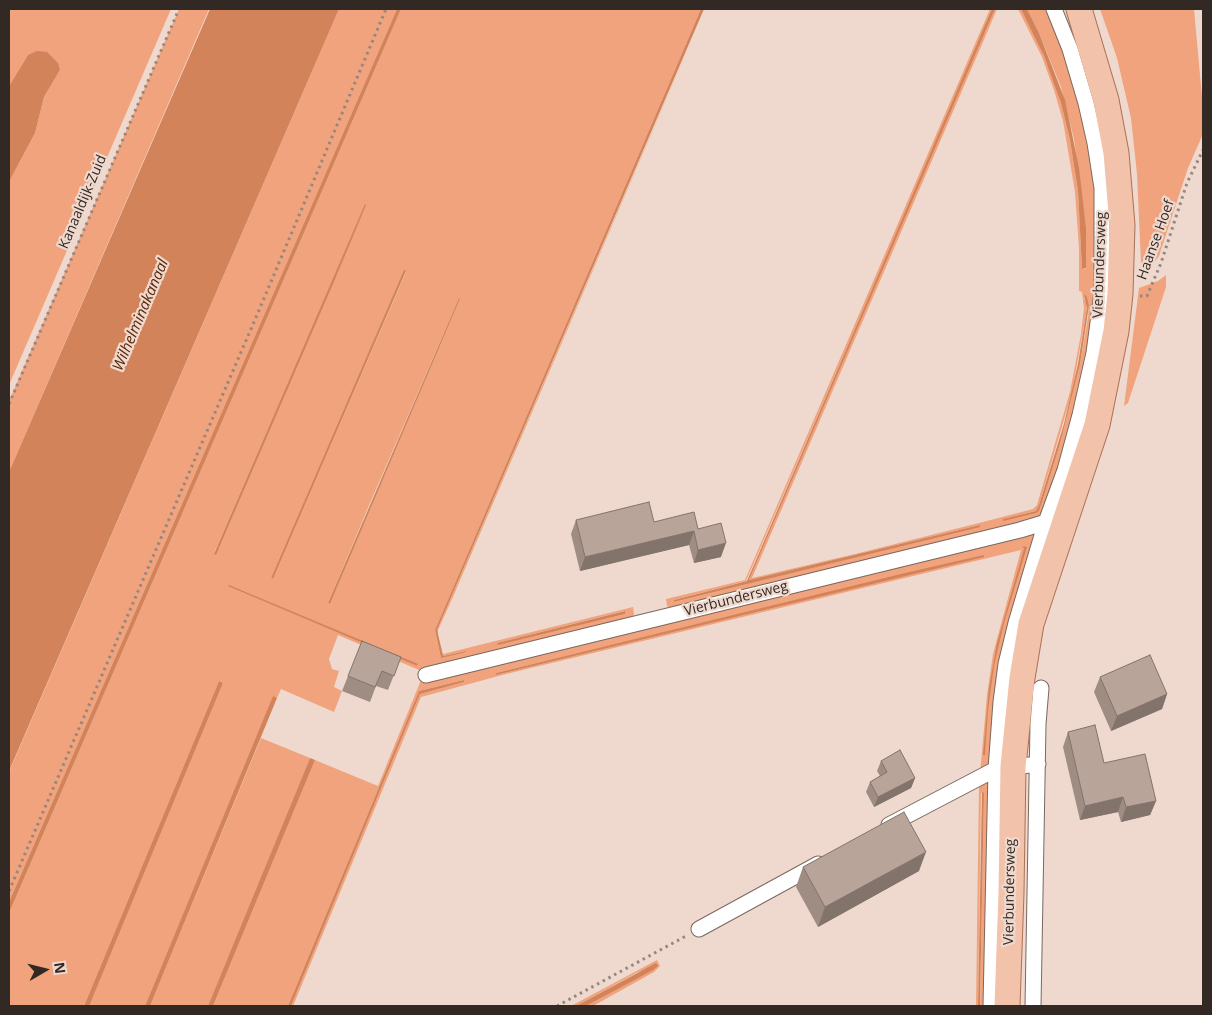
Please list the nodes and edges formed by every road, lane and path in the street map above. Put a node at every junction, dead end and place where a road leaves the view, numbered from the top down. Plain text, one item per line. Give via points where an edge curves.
1 (179, 9) edge
2 (386, 9) edge
3 (1054, 9) edge
4 (1079, 9) edge
5 (1203, 150) edge
6 (1120, 294) junction
7 (9, 404) edge
8 (1057, 519) junction
9 (426, 675) dead end
10 (1042, 688) dead end
11 (1038, 764) junction
12 (1004, 767) junction
13 (877, 832) edge
14 (834, 855) edge
15 (9, 891) edge
16 (699, 929) joint
17 (557, 1006) edge
18 (991, 1006) edge
19 (1007, 1006) edge
20 (1033, 1006) edge

1 - 7 path, Kanaaldijk-Zuid
2 - 15 path
3 - 8 street, Vierbundersweg via 1070,49 1095,143 1102,188 1103,243 1102,292 1088,384 1065,470
4 - 6 main road, Vierbundersweg via 1106,100 1116,153 1122,225
5 - 6 path, Haanse Hoef via 1187,183 1147,296
6 - 8 main road, Vierbundersweg via 1097,425
8 - 9 street, Vierbundersweg
8 - 12 main road, Vierbundersweg via 1031,624
10 - 11 street, Vierbundersweg
11 - 12 street
11 - 20 street, Vierbundersweg
12 - 13 street
12 - 18 street, Vierbundersweg
12 - 19 main road, Vierbundersweg via 1011,893
14 - 16 street
16 - 17 path

